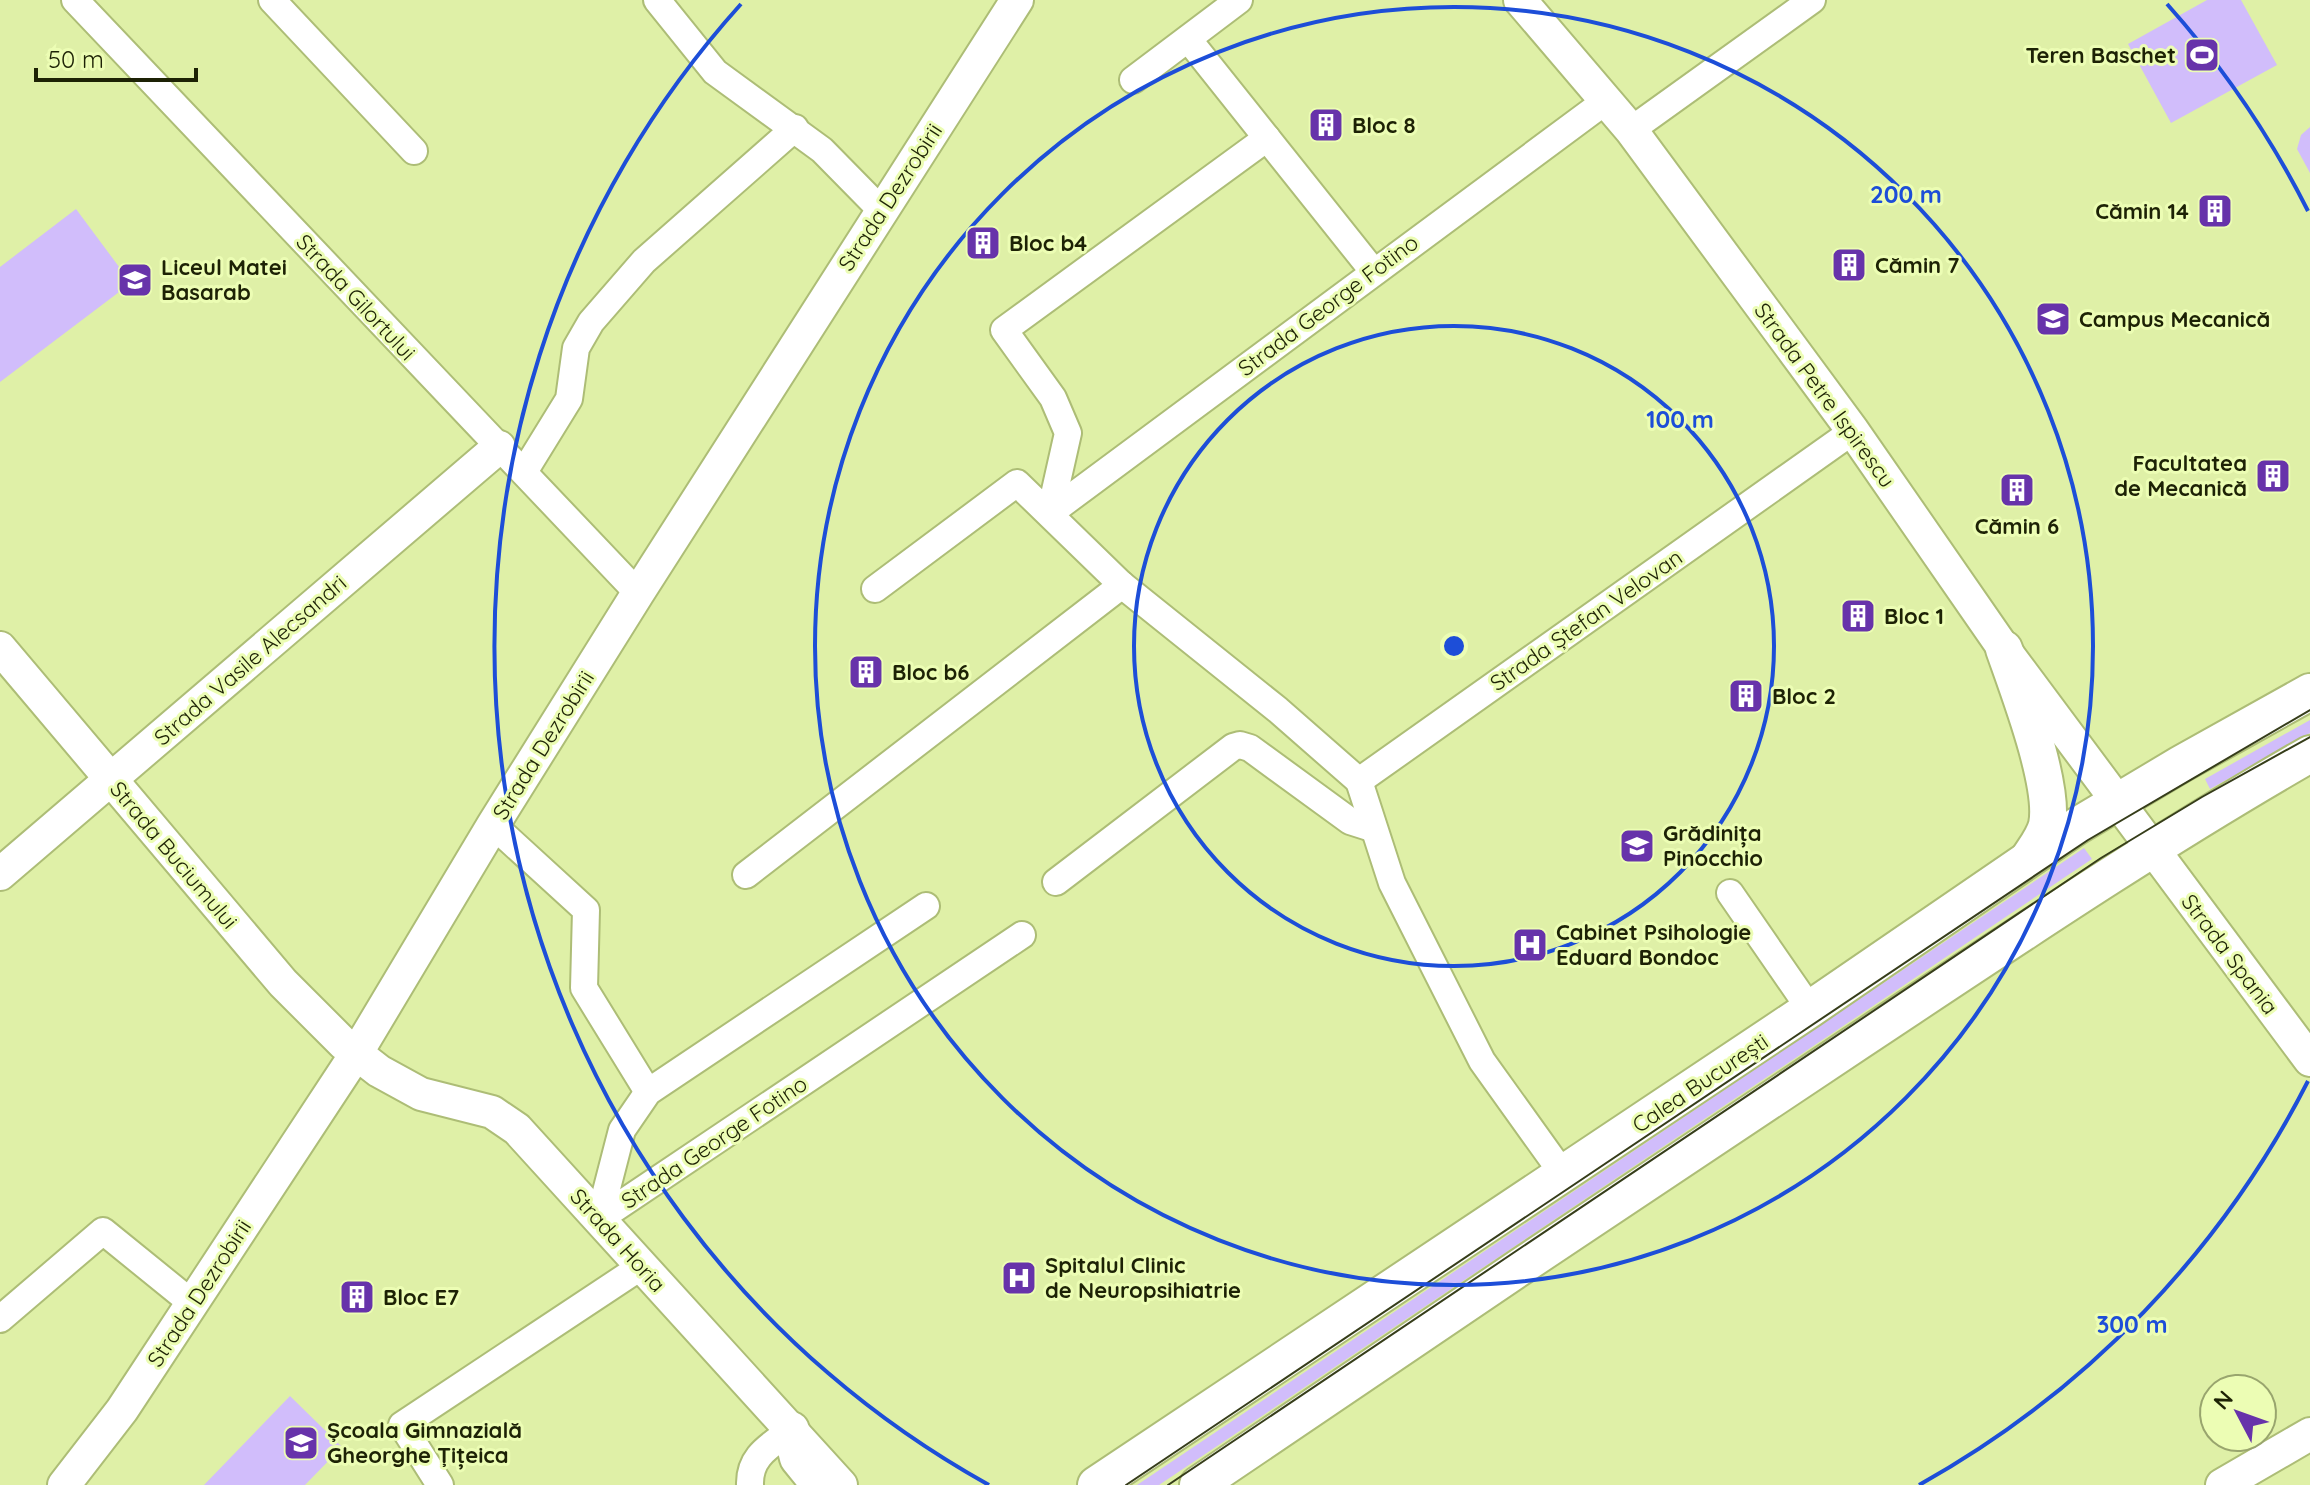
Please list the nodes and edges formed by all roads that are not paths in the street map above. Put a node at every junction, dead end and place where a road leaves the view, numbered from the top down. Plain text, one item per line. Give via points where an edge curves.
1 (75, 0) edge
2 (272, 0) edge
3 (657, 0) edge
4 (1017, 0) edge
5 (1239, 0) edge
6 (1520, 0) edge
7 (1812, 0) edge
8 (1188, 39) junction
9 (1133, 80) dead end
10 (1607, 100) junction
11 (795, 128) junction
12 (1631, 130) junction
13 (1267, 138) junction
14 (414, 151) dead end
15 (881, 210) junction
16 (1373, 271) junction
17 (1853, 431) junction
18 (499, 447) junction
19 (524, 472) junction
20 (1050, 513) junction
21 (1122, 585) junction
22 (875, 589) dead end
23 (638, 593) junction
24 (0, 648) edge
25 (2004, 649) junction
26 (2310, 692) edge
27 (2310, 754) edge
28 (110, 780) junction
29 (1359, 781) junction
30 (2116, 801) junction
31 (493, 825) junction
32 (1372, 828) junction
33 (2151, 849) junction
34 (2029, 858) junction
35 (0, 874) edge
36 (746, 875) dead end
37 (1056, 882) dead end
38 (1730, 893) dead end
39 (926, 906) dead end
40 (1022, 935) dead end
41 (1810, 1009) junction
42 (356, 1054) junction
43 (2310, 1060) edge
44 (648, 1092) junction
45 (1563, 1174) junction
46 (599, 1219) junction
47 (642, 1266) junction
48 (193, 1304) junction
49 (0, 1319) edge
50 (791, 1430) junction
51 (2310, 1434) edge
52 (64, 1485) edge
53 (440, 1485) edge
54 (750, 1485) edge
55 (820, 1485) edge
56 (841, 1485) edge
57 (1096, 1485) edge
58 (1198, 1485) edge
59 (2222, 1485) edge

1 - 18 street, Strada Gilortului
2 - 14 street
3 - 11 street via 715,72
4 - 15 street, Strada Dezrobirii
5 - 8 street
6 - 10 street, Strada Petre Ispirescu
7 - 12 street
8 - 9 street
8 - 13 street
10 - 12 street, Strada Petre Ispirescu
10 - 16 street, Strada George Fotino
11 - 15 street
11 - 19 street via 644,261 599,312 576,348 569,399
12 - 17 street, Strada Petre Ispirescu
13 - 16 street
13 - 20 street via 1004,330 1053,398 1068,433
15 - 23 street, Strada Dezrobirii
16 - 20 street, Strada George Fotino
17 - 25 street, Strada Petre Ispirescu
17 - 29 street, Strada Ștefan Velovan
18 - 19 street, Strada Gilortului
18 - 28 street, Strada Vasile Alecsandri
19 - 23 street, Strada Gilortului
20 - 21 street
20 - 22 street via 1017,483
21 - 29 street
21 - 36 street
23 - 31 street, Strada Dezrobirii
24 - 28 street, Strada Buciumului
25 - 30 street, Strada Petre Ispirescu
25 - 34 main road via 2049,808 2046,827
26 - 30 main road, Calea București
27 - 33 main road
28 - 35 street, Strada Vasile Alecsandri
28 - 42 street, Strada Buciumului via 283,983
29 - 32 street
30 - 33 street, Strada Spania
30 - 34 main road, Calea București
31 - 42 street, Strada Dezrobirii
31 - 44 street via 586,910 584,988
32 - 37 street via 1350,821 1240,745
32 - 45 street via 1392,883 1482,1061
33 - 43 street, Strada Spania
33 - 58 main road via 1599,1212
34 - 41 main road, Calea București
38 - 41 street
39 - 44 street, Strada George Fotino
40 - 46 street, Strada George Fotino
41 - 45 main road, Calea București
42 - 46 street, Strada Horia via 421,1094 505,1118
42 - 48 street, Strada Dezrobirii
44 - 46 street, Strada George Fotino via 622,1130
45 - 57 main road, Calea București
46 - 47 street, Strada Horia
47 - 50 street, Strada Horia
47 - 53 street via 402,1425
48 - 49 street via 103,1231
48 - 52 street, Strada Dezrobirii
50 - 54 street via 761,1452 750,1471
50 - 55 main road via 798,1458
50 - 56 street, Strada Horia
51 - 59 street

